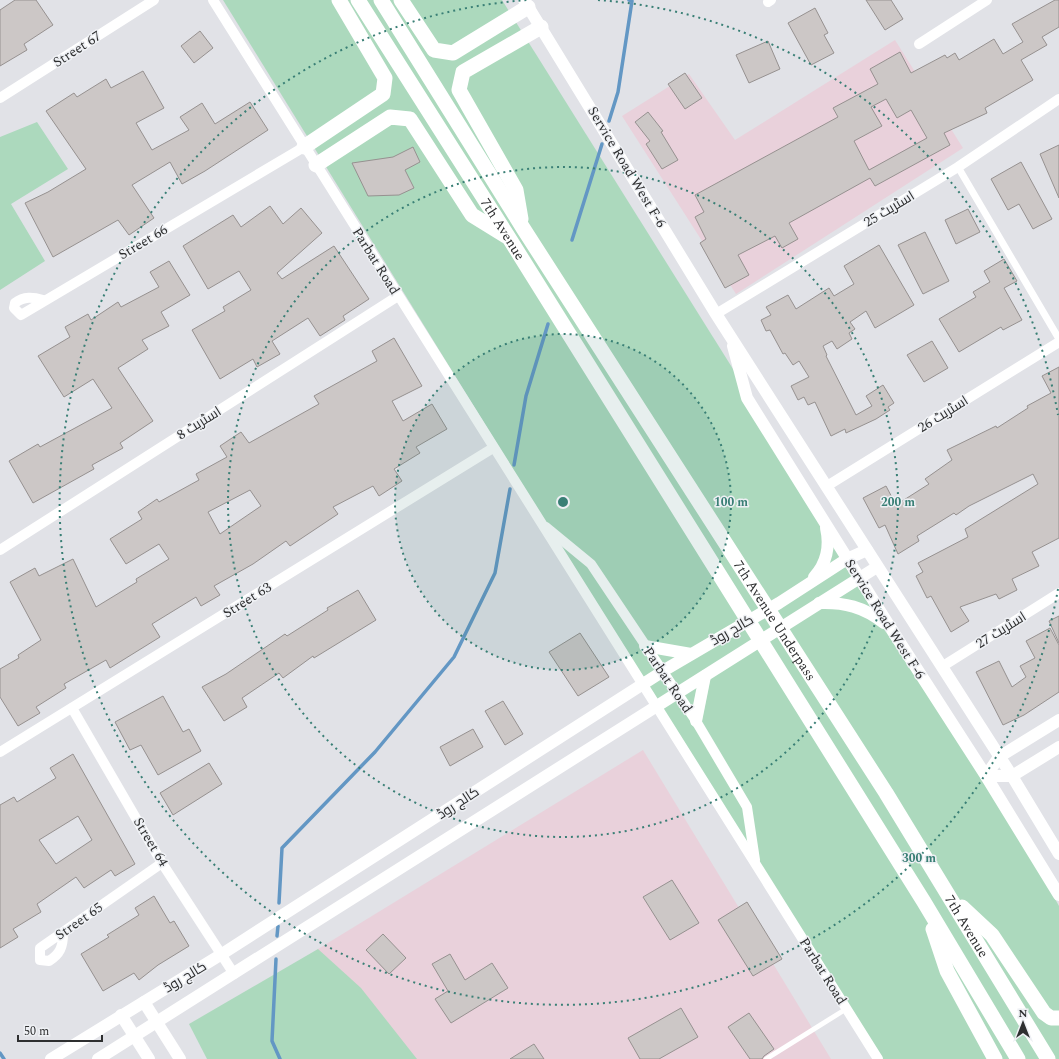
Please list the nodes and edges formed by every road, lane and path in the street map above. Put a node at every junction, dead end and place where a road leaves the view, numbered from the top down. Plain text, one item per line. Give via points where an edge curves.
1 (154, 0) edge
2 (213, 0) edge
3 (339, 0) edge
4 (358, 0) edge
5 (381, 0) edge
6 (401, 0) edge
7 (987, 0) edge
8 (526, 3) edge
9 (541, 27) junction
10 (919, 44) dead end
11 (0, 98) edge
12 (1059, 99) edge
13 (304, 147) junction
14 (316, 165) junction
15 (958, 167) junction
16 (523, 228) junction
17 (509, 238) junction
18 (398, 296) junction
19 (43, 300) dead end
20 (716, 314) junction
21 (730, 335) junction
22 (1059, 339) edge
23 (1059, 342) edge
24 (493, 448) junction
25 (664, 448) joint
26 (647, 459) joint
27 (827, 486) junction
28 (539, 521) junction
29 (826, 523) junction
30 (0, 550) edge
31 (867, 550) junction
32 (847, 559) junction
33 (877, 567) junction
34 (858, 578) junction
35 (810, 582) junction
36 (1059, 593) edge
37 (819, 603) junction
38 (890, 627) junction
39 (645, 646) junction
40 (691, 654) junction
41 (942, 666) junction
42 (662, 672) junction
43 (705, 676) junction
44 (642, 685) junction
45 (677, 693) junction
46 (656, 706) junction
47 (72, 708) junction
48 (1059, 720) edge
49 (696, 721) junction
50 (1059, 747) edge
51 (0, 752) edge
52 (999, 757) junction
53 (986, 776) junction
54 (1012, 776) junction
55 (886, 793) joint
56 (864, 806) joint
57 (1059, 854) edge
58 (162, 863) junction
59 (755, 864) junction
60 (1059, 895) edge
61 (949, 896) junction
62 (924, 902) junction
63 (63, 934) dead end
64 (222, 954) junction
65 (234, 974) junction
66 (144, 1002) junction
67 (846, 1009) junction
68 (120, 1015) junction
69 (1059, 1018) edge
70 (157, 1023) junction
71 (134, 1037) junction
72 (51, 1059) edge
73 (98, 1059) edge
74 (149, 1059) edge
75 (180, 1059) edge
76 (766, 1059) edge
77 (878, 1059) edge
78 (995, 1059) edge
79 (1018, 1059) edge
80 (1048, 1059) edge

1 - 11 street, Street 67
2 - 13 street, Parbat Road
3 - 13 main road via 385,78 383,94
4 - 17 main road, 7th Avenue
5 - 16 main road, 7th Avenue
6 - 8 main road via 434,50 453,53
7 - 10 street
8 - 9 street, Service Road West F-6
9 - 16 main road via 463,72 459,90 516,190
9 - 20 street, Service Road West F-6
12 - 15 street, اسٹریٹ 25
13 - 14 street, Parbat Road
13 - 19 street, Street 66 via 20,315 14,308 20,299
14 - 17 main road via 390,117 410,119 472,215
14 - 18 street, Parbat Road
15 - 20 street, اسٹریٹ 25
15 - 22 street
16 - 25 main road, 7th Avenue
17 - 26 main road, 7th Avenue
18 - 24 street, Parbat Road
18 - 30 street, اسٹریٹ 8
20 - 21 street, Service Road West F-6
21 - 27 street, Service Road West F-6
21 - 29 street, Service Road West F-6 via 747,398
23 - 27 street, اسٹریٹ 26
24 - 28 street, Parbat Road
24 - 47 street, Street 63
25 - 55 main road, 7th Avenue Underpass
26 - 56 main road, 7th Avenue Underpass
27 - 31 street, Service Road West F-6
28 - 39 street, Parbat Road via 591,564
28 - 44 street, Parbat Road
29 - 32 street, Service Road West F-6
29 - 35 street via 829,539 827,556
31 - 32 street, کالج روڈ
31 - 33 street, Service Road West F-6
32 - 34 street, Service Road West F-6
32 - 35 street, کالج روڈ
33 - 34 street, کالج روڈ
33 - 41 street, Service Road West F-6
34 - 37 street, کالج روڈ
34 - 38 street, Service Road West F-6
35 - 40 street, کالج روڈ
36 - 41 street, اسٹریٹ 27
37 - 38 street via 838,602 857,607
37 - 43 street, کالج روڈ
38 - 53 street, Service Road West F-6
39 - 40 street
39 - 42 street, Parbat Road
40 - 42 street, کالج روڈ
41 - 52 street, Service Road West F-6
42 - 44 street, کالج روڈ
42 - 45 street, Parbat Road
43 - 45 street, کالج روڈ
43 - 49 street
44 - 46 street, Parbat Road
44 - 64 street, کالج روڈ
45 - 46 street, کالج روڈ
45 - 49 street, Parbat Road
46 - 59 street, Parbat Road
46 - 65 street, کالج روڈ
47 - 51 street, Street 63
47 - 58 street, Street 64
48 - 52 street
49 - 59 street, Parbat Road via 747,808
50 - 54 street
52 - 53 street
52 - 54 street, Service Road West F-6
53 - 54 street
53 - 60 street, Service Road West F-6
54 - 57 street, Service Road West F-6
55 - 61 main road, 7th Avenue
56 - 62 main road, 7th Avenue
58 - 63 street, Street 65 via 40,948 40,960 49,961 56,957 61,950
58 - 64 street, Street 64
59 - 67 street, Parbat Road
61 - 69 main road via 992,935 1044,1013 1051,1018
61 - 80 main road, 7th Avenue
62 - 78 main road via 947,971
62 - 79 main road, 7th Avenue
64 - 65 street, Street 64
64 - 66 street, کالج روڈ
65 - 70 street, کالج روڈ
66 - 68 street, کالج روڈ
66 - 70 street
67 - 76 lane
67 - 77 street, Parbat Road
68 - 71 street
68 - 72 street, کالج روڈ
70 - 71 street, کالج روڈ
70 - 75 street
71 - 73 street, کالج روڈ
71 - 74 street

